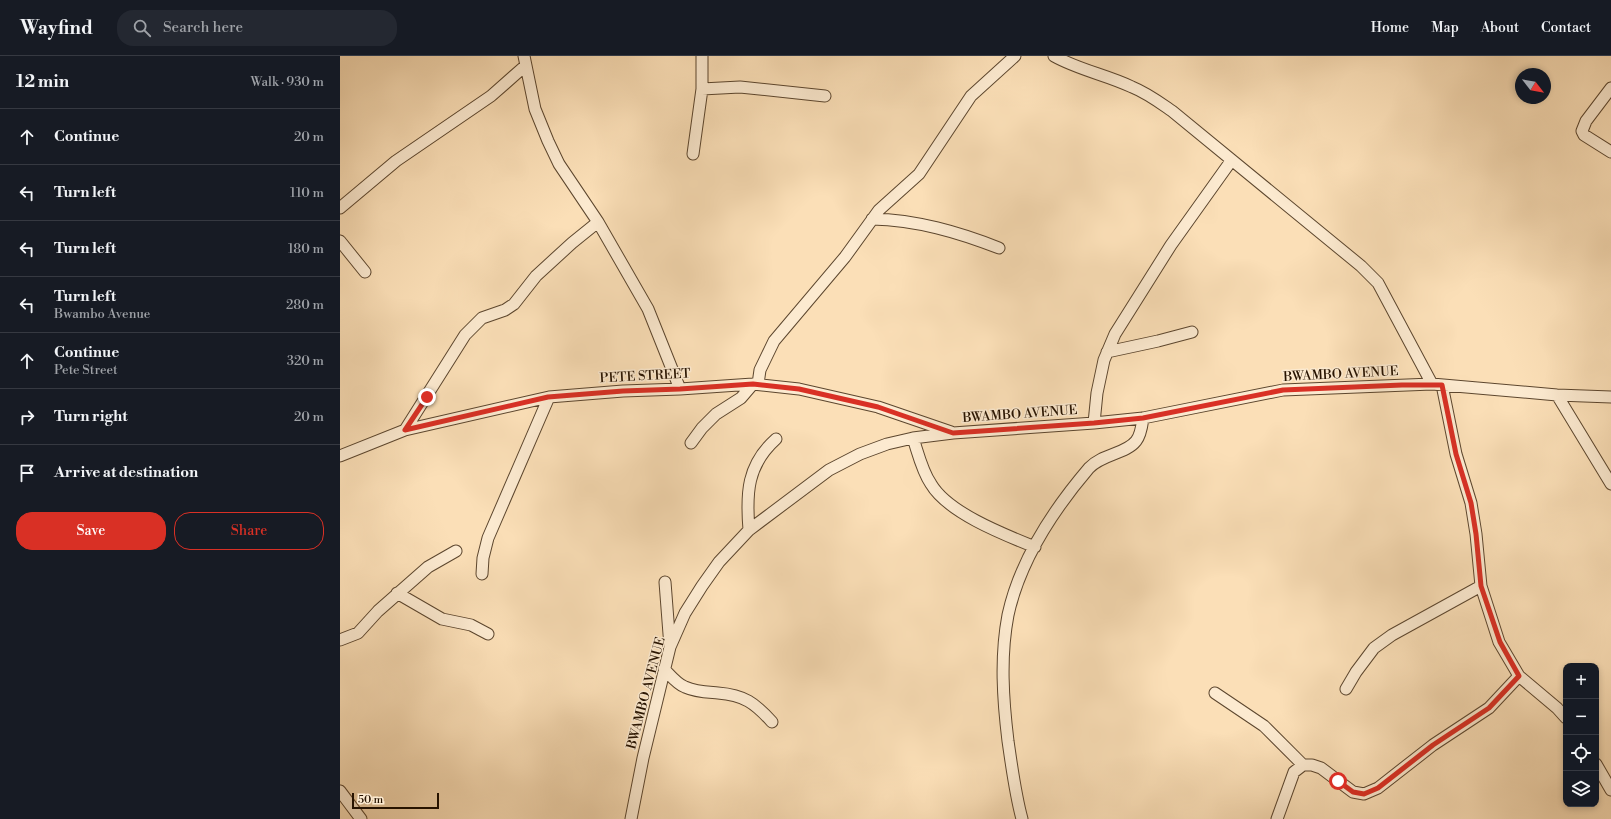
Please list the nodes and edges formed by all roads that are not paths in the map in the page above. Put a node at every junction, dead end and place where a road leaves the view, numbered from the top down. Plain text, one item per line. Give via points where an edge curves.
1 (702, 56) edge
2 (1015, 56) edge
3 (1054, 56) edge
4 (524, 61) edge
5 (1611, 88) edge
6 (702, 89) junction
7 (825, 96) dead end
8 (1611, 152) edge
9 (693, 154) dead end
10 (1231, 161) junction
11 (340, 208) edge
12 (872, 218) junction
13 (598, 222) junction
14 (340, 241) edge
15 (999, 248) dead end
16 (365, 272) dead end
17 (1192, 332) dead end
18 (1107, 352) junction
19 (756, 384) junction
20 (1437, 385) junction
21 (680, 389) junction
22 (1557, 395) junction
23 (548, 397) junction
24 (1611, 397) edge
25 (1143, 418) junction
26 (1094, 423) junction
27 (405, 430) junction
28 (953, 433) junction
29 (913, 438) junction
30 (776, 439) dead end
31 (691, 443) dead end
32 (340, 456) edge
33 (1611, 484) edge
34 (750, 530) junction
35 (1035, 547) junction
36 (456, 551) dead end
37 (482, 574) dead end
38 (665, 582) dead end
39 (1481, 586) junction
40 (397, 593) junction
41 (488, 634) dead end
42 (340, 640) edge
43 (670, 647) junction
44 (664, 669) junction
45 (1519, 676) junction
46 (1346, 689) dead end
47 (1214, 693) dead end
48 (1563, 715) edge
49 (772, 722) dead end
50 (1303, 765) junction
51 (1599, 769) edge
52 (1611, 790) edge
53 (340, 791) edge
54 (361, 819) edge
55 (631, 819) edge
56 (1022, 819) edge
57 (1277, 819) edge

1 - 6 street
2 - 12 street via 972,96 919,174
3 - 10 street via 1148,95 1172,111
4 - 11 street via 491,96 396,161
4 - 13 street via 535,109 548,141 559,164
5 - 8 street via 1586,121 1582,131 1584,135
6 - 7 street via 740,87
6 - 9 street
10 - 18 street via 1171,245
10 - 20 street via 1361,266 1378,283
12 - 15 street via 903,220 933,226
12 - 19 street via 846,257 774,341
13 - 21 street via 648,309
13 - 27 street via 536,276 514,304 482,318 464,335
14 - 16 street
17 - 18 street
18 - 26 street via 1097,393
19 - 21 street, PETE STREET
19 - 28 street, PETE STREET via 799,389 878,407
19 - 31 street via 741,398 716,414
20 - 22 street, BWAMBO AVENUE
20 - 25 street, BWAMBO AVENUE via 1283,390
20 - 39 street via 1471,503
21 - 23 street, PETE STREET
22 - 24 street, BWAMBO AVENUE
22 - 33 street
23 - 27 street, PETE STREET
23 - 37 street via 488,538
25 - 26 street, BWAMBO AVENUE
25 - 35 street via 1137,441 1091,466 1054,513
26 - 28 street, BWAMBO AVENUE
27 - 32 street, PETE STREET
28 - 29 street, BWAMBO AVENUE
29 - 34 street, BWAMBO AVENUE via 887,444 842,462
29 - 35 street via 931,485 945,499 981,523
30 - 34 street via 760,454 750,479 747,502
34 - 43 street, BWAMBO AVENUE via 702,586 685,613
35 - 56 street via 1014,595 1008,615 1004,650 1006,721 1015,794
36 - 40 street via 428,567
38 - 43 street
39 - 45 street via 1500,642
39 - 46 street via 1392,635 1374,648
40 - 41 street via 442,619 467,624
40 - 42 street via 358,633
43 - 44 street, BWAMBO AVENUE
44 - 49 street via 681,685 692,690 745,698
44 - 55 street, BWAMBO AVENUE
45 - 48 street
45 - 50 street via 1489,708 1433,745 1378,788 1364,794 1353,792 1321,768
47 - 50 street via 1264,726
50 - 57 street via 1294,772
51 - 52 street
53 - 54 street

